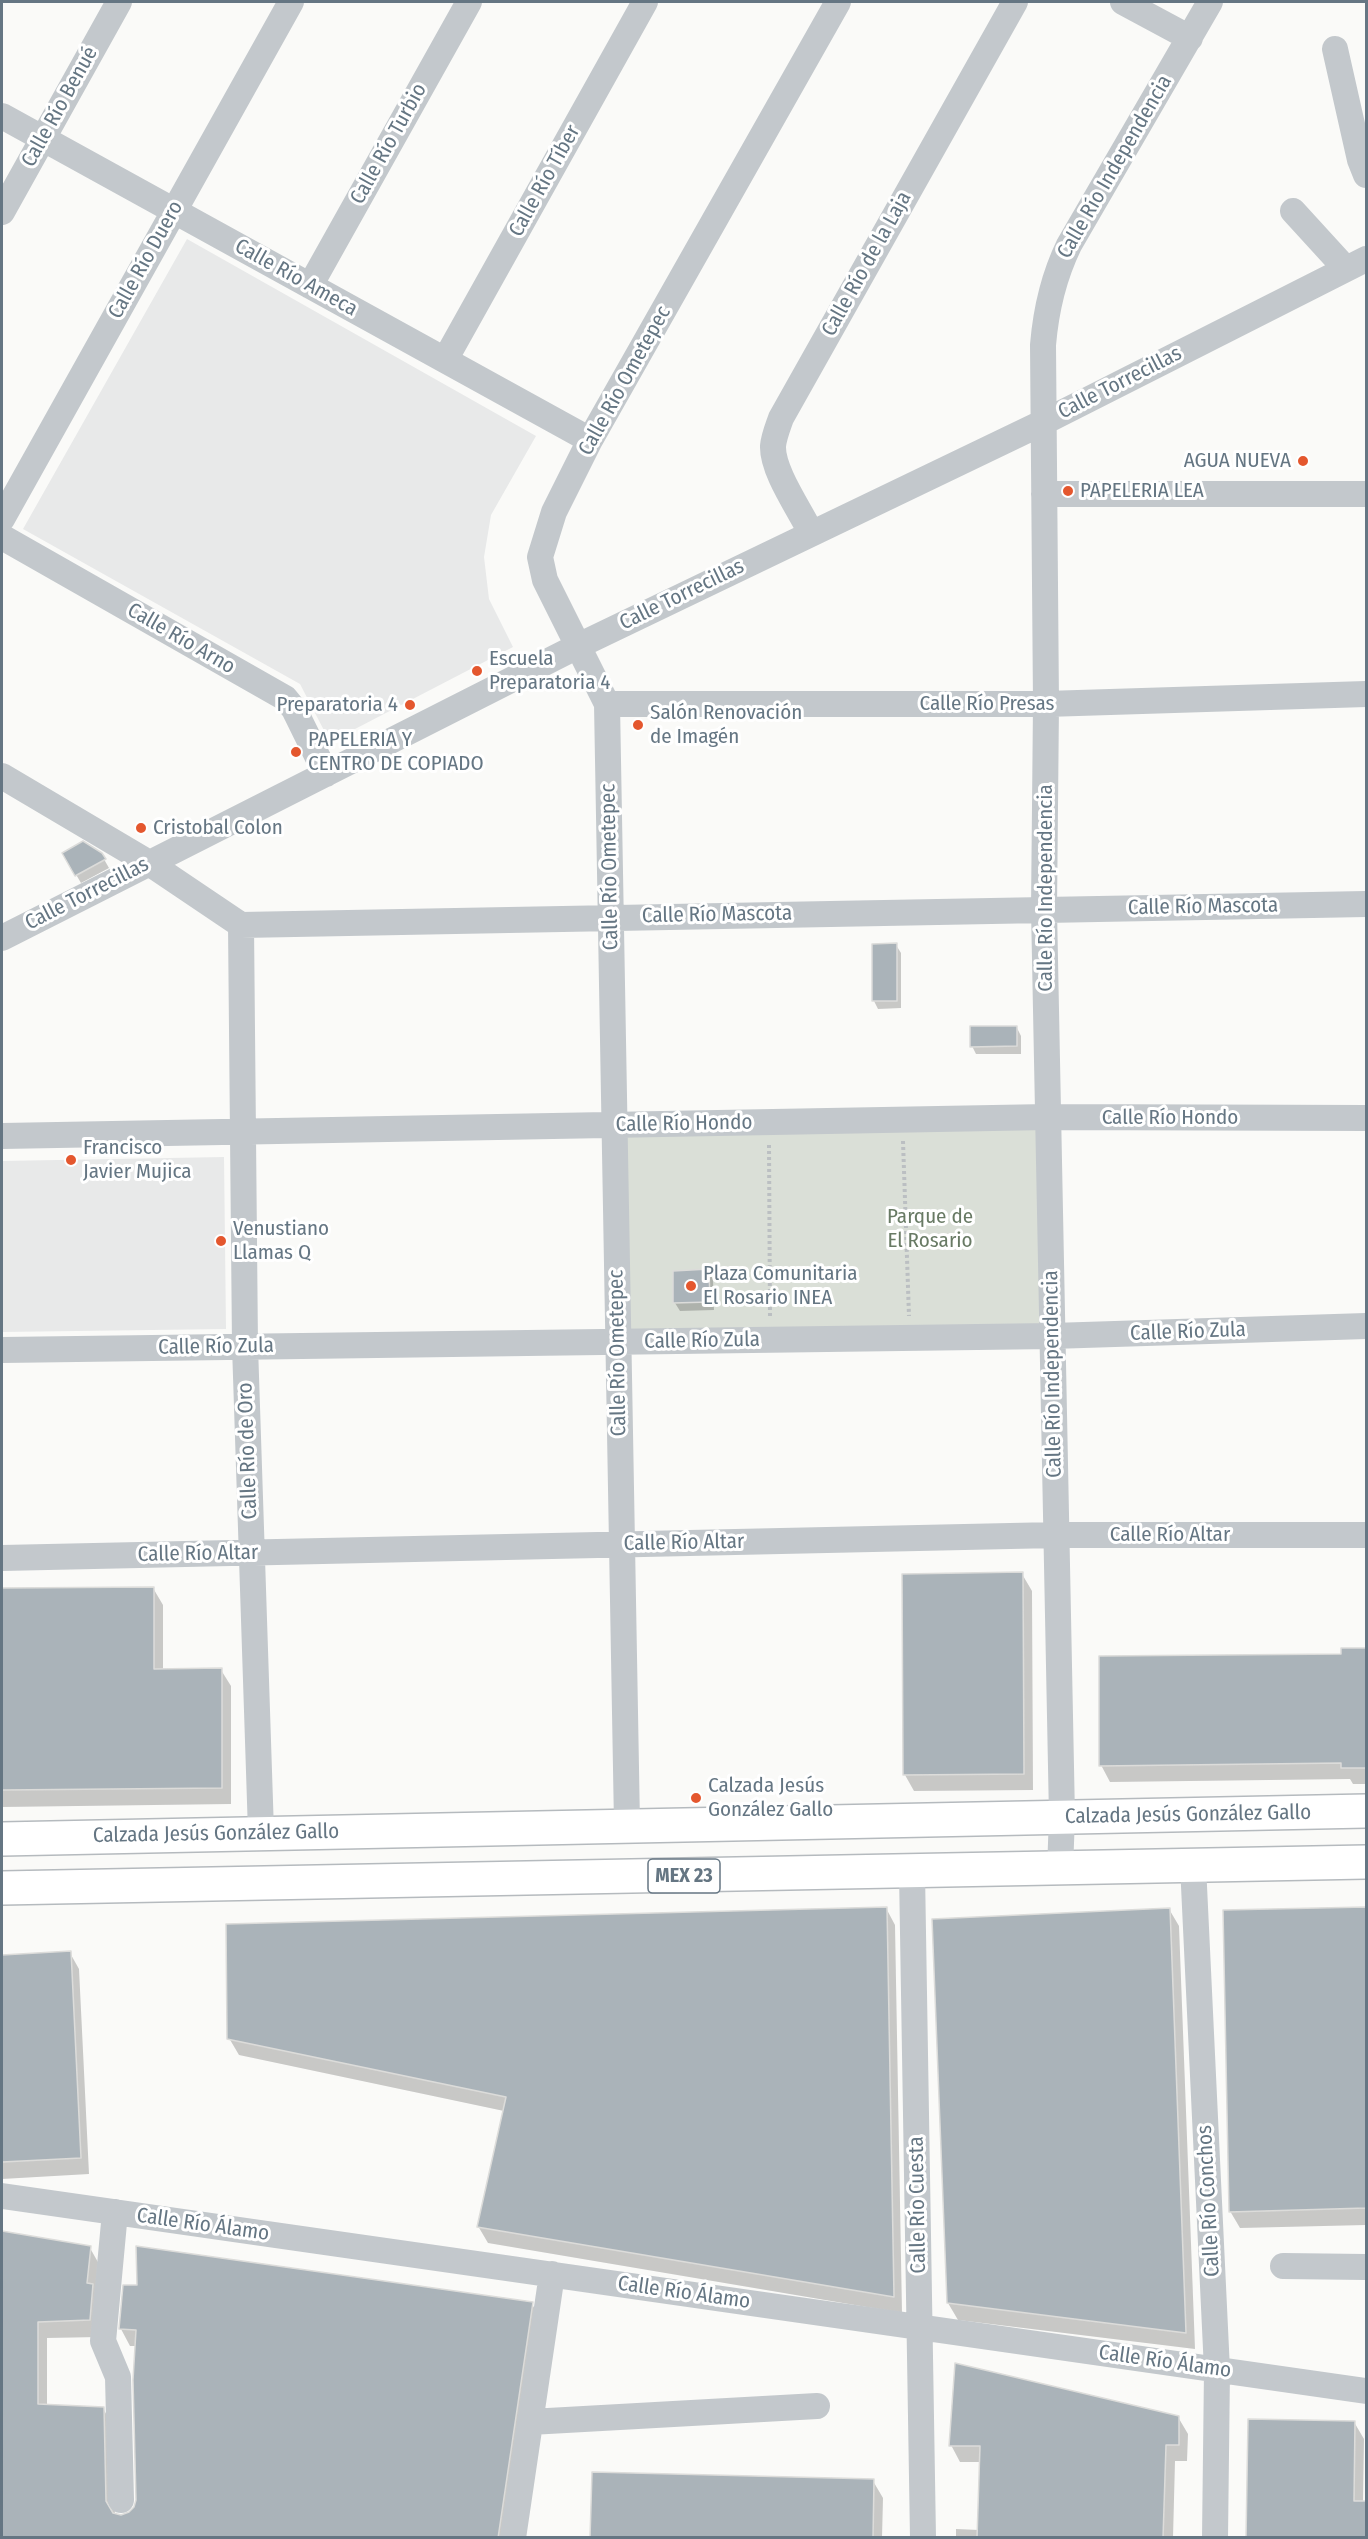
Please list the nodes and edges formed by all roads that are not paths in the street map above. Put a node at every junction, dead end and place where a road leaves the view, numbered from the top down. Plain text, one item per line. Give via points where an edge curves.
1 (119, 2) edge
2 (291, 2) edge
3 (468, 2) edge
4 (645, 2) edge
5 (838, 2) edge
6 (1015, 2) edge
7 (1123, 2) edge
8 (1210, 2) edge
9 (1190, 38) junction
10 (1335, 50) dead end
11 (2, 116) edge
12 (43, 139) junction
13 (1366, 175) edge
14 (174, 211) junction
15 (1293, 211) dead end
16 (2, 212) edge
17 (1356, 264) edge
18 (310, 286) junction
19 (445, 360) junction
20 (1044, 422) junction
21 (590, 440) junction
22 (1044, 494) junction
23 (1366, 494) edge
24 (2, 519) edge
25 (811, 533) junction
26 (2, 537) edge
27 (578, 646) junction
28 (1366, 694) edge
29 (607, 704) junction
30 (1046, 704) junction
31 (326, 774) junction
32 (2, 776) edge
33 (149, 863) junction
34 (1366, 904) edge
35 (1044, 909) junction
36 (611, 917) junction
37 (241, 925) junction
38 (2, 938) edge
39 (1048, 1117) junction
40 (1366, 1118) edge
41 (614, 1125) junction
42 (243, 1132) junction
43 (2, 1136) edge
44 (1366, 1326) edge
45 (1052, 1336) junction
46 (618, 1342) junction
47 (245, 1346) junction
48 (2, 1350) edge
49 (1056, 1535) junction
50 (1366, 1535) edge
51 (622, 1545) junction
52 (252, 1552) junction
53 (2, 1558) edge
54 (1366, 1811) edge
55 (1062, 1817) junction
56 (627, 1824) junction
57 (261, 1832) junction
58 (2, 1839) edge
59 (1366, 1862) edge
60 (1192, 1865) junction
61 (1060, 1869) junction
62 (912, 1872) junction
63 (2, 1888) edge
64 (2, 2196) edge
65 (115, 2212) junction
66 (1283, 2266) dead end
67 (1366, 2267) edge
68 (552, 2274) junction
69 (920, 2327) junction
70 (1217, 2370) junction
71 (1366, 2391) edge
72 (817, 2406) dead end
73 (530, 2422) junction
74 (121, 2500) dead end
75 (513, 2538) edge
76 (923, 2538) edge
77 (1215, 2538) edge

1 - 12 street, Calle Río Benué
2 - 14 street, Calle Río Duero
3 - 18 street, Calle Río Turbio
4 - 19 street, Calle Río Tíber
5 - 21 street, Calle Río Ometepec
6 - 25 street, Calle Río de la Laja via 781,418 773,447 776,464
7 - 9 street
8 - 9 street, Calle Río Independencia
9 - 20 street, Calle Río Independencia via 1058,269 1045,320
10 - 13 street
11 - 12 street, Calle Río Ameca
12 - 14 street, Calle Río Ameca
12 - 16 street, Calle Río Benué
14 - 18 street, Calle Río Ameca
14 - 24 street, Calle Río Duero
15 - 17 street
17 - 20 street, Calle Torrecillas
18 - 19 street, Calle Río Ameca
19 - 21 street, Calle Río Ameca
20 - 22 street, Calle Río Independencia
20 - 25 street, Calle Torrecillas
21 - 27 street, Calle Río Ometepec via 554,512 540,557 545,580
22 - 23 street
22 - 30 street, Calle Río Independencia
25 - 27 street, Calle Torrecillas
26 - 31 street, Calle Río Arno via 285,698
27 - 29 street, Calle Río Ometepec
27 - 31 street, Calle Torrecillas
28 - 30 street, Calle Río Presas
29 - 30 street, Calle Río Presas
29 - 36 street, Calle Río Ometepec
30 - 35 street, Calle Río Independencia
31 - 33 street, Calle Torrecillas
32 - 33 street
33 - 37 street
33 - 38 street, Calle Torrecillas
34 - 35 street, Calle Río Mascota
35 - 36 street, Calle Río Mascota
35 - 39 street, Calle Río Independencia
36 - 37 street, Calle Río Mascota
36 - 41 street, Calle Río Ometepec
37 - 42 street, Calle Río de Oro
39 - 40 street, Calle Río Hondo
39 - 41 street, Calle Río Hondo
39 - 45 street, Calle Río Independencia
41 - 42 street, Calle Río Hondo
41 - 46 street, Calle Río Ometepec
42 - 43 street, Calle Río Hondo
42 - 47 street, Calle Río de Oro
44 - 45 street, Calle Río Zula
45 - 46 street, Calle Río Zula
45 - 49 street, Calle Río Independencia
46 - 47 street, Calle Río Zula
46 - 51 street, Calle Río Ometepec
47 - 48 street, Calle Río Zula
47 - 52 street, Calle Río de Oro
49 - 50 street, Calle Río Altar
49 - 51 street, Calle Río Altar
49 - 55 street, Calle Río Independencia
51 - 52 street, Calle Río Altar
51 - 56 street, Calle Río Ometepec
52 - 53 street, Calle Río Altar
52 - 57 street, Calle Río de Oro
54 - 55 main road, Calzada Jesús González Gallo
55 - 56 main road, Calzada Jesús González Gallo
55 - 61 street, Calle Río Independencia
56 - 57 main road, Calzada Jesús González Gallo
57 - 58 main road, Calzada Jesús González Gallo
59 - 60 main road, MEX 23
60 - 61 main road, MEX 23
60 - 70 street, Calle Río Conchos
61 - 62 main road, MEX 23
62 - 63 main road, MEX 23
62 - 69 street, Calle Río Cuesta
64 - 65 street, Calle Río Álamo
65 - 68 street, Calle Río Álamo
65 - 74 street via 103,2341 118,2378
66 - 67 street
68 - 69 street, Calle Río Álamo
68 - 73 street
69 - 70 street, Calle Río Álamo
69 - 76 street, Calle Río Cuesta
70 - 71 street, Calle Río Álamo
70 - 77 street, Calle Río Conchos
72 - 73 street
73 - 75 street

